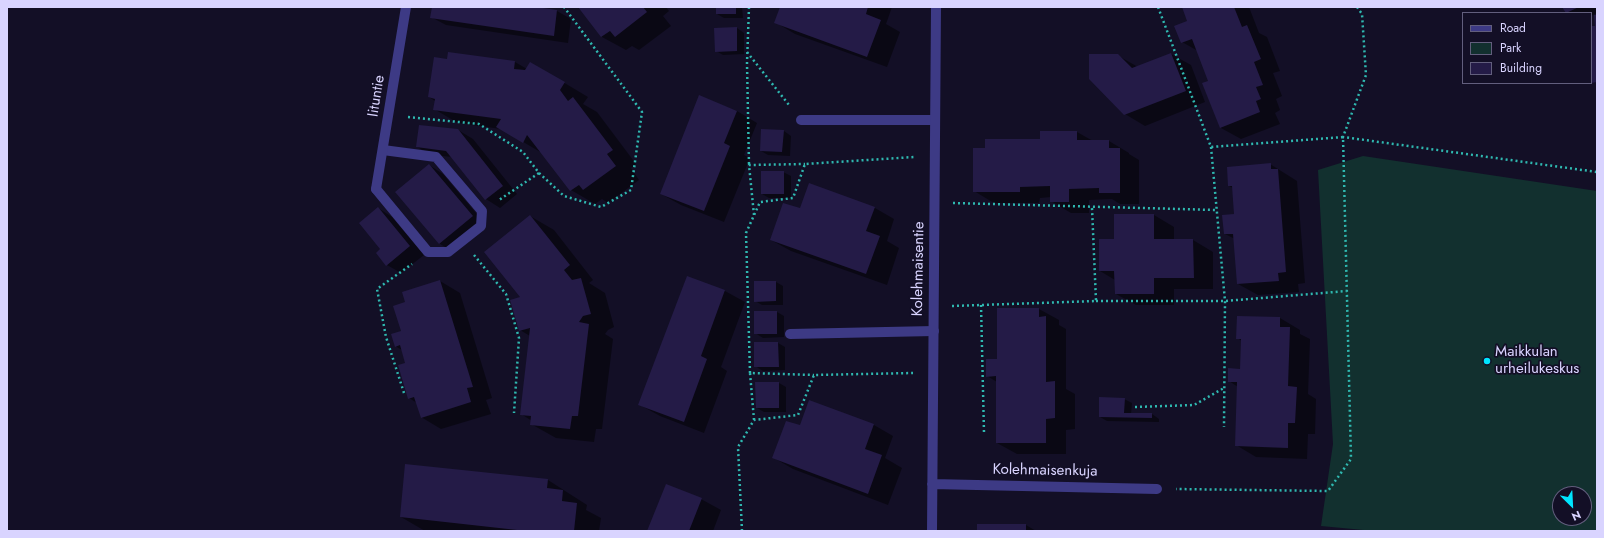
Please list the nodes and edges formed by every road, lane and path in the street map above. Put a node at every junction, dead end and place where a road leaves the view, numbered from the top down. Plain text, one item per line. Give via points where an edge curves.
1 (406, 7) edge
2 (564, 7) edge
3 (749, 7) edge
4 (936, 7) edge
5 (1158, 7) edge
6 (1357, 7) edge
7 (747, 52) junction
8 (389, 115) junction
9 (801, 120) joint
10 (935, 120) junction
11 (1343, 137) junction
12 (1212, 147) junction
13 (383, 150) junction
14 (914, 157) dead end
15 (805, 164) junction
16 (750, 165) junction
17 (1597, 172) edge
18 (540, 173) junction
19 (935, 203) junction
20 (1092, 208) junction
21 (1217, 210) junction
22 (482, 212) junction
23 (754, 215) junction
24 (463, 240) junction
25 (428, 252) junction
26 (1347, 291) junction
27 (1096, 301) junction
28 (1225, 301) junction
29 (981, 305) junction
30 (934, 307) junction
31 (934, 331) junction
32 (790, 334) dead end
33 (750, 373) junction
34 (913, 373) dead end
35 (814, 375) junction
36 (1224, 388) junction
37 (404, 393) dead end
38 (1135, 407) dead end
39 (514, 413) dead end
40 (754, 420) junction
41 (1224, 427) dead end
42 (984, 433) dead end
43 (932, 484) junction
44 (1157, 489) joint
45 (742, 531) edge
46 (932, 531) edge

1 - 8 street, Iituntie
2 - 18 path via 642,112 631,190 601,207 564,196
3 - 7 path
4 - 10 street, Kolehmaisentie
5 - 12 path
6 - 11 path via 1362,14 1366,75
7 - 9 path
7 - 16 path
8 - 13 street, Iituntie
8 - 18 path via 479,124 523,152
9 - 10 street
10 - 19 street, Kolehmaisentie
11 - 12 path
11 - 17 path
11 - 26 path
12 - 21 path
13 - 22 street via 436,157
13 - 25 street, Iituntie via 376,189
14 - 15 path
15 - 16 path
15 - 23 path via 793,198 760,202
16 - 23 path
18 - 22 path
19 - 20 path
19 - 30 street, Kolehmaisentie
20 - 21 path
20 - 27 path
21 - 28 path
22 - 24 street via 481,226
23 - 33 path via 746,233
24 - 25 street via 448,252
24 - 39 path via 506,294 517,331 519,338
25 - 37 path via 377,289 386,337
26 - 28 path
26 - 44 path via 1351,459 1328,491
27 - 28 path
27 - 29 path
28 - 36 path
29 - 30 path
29 - 42 path
30 - 31 street, Kolehmaisentie
31 - 32 street
31 - 43 street, Kolehmaisentie
33 - 35 path
33 - 40 path
34 - 35 path
35 - 40 path via 798,415
36 - 38 path via 1194,405
36 - 41 path
40 - 45 path via 738,447
43 - 44 street, Kolehmaisenkuja
43 - 46 street, Kolehmaisentie

